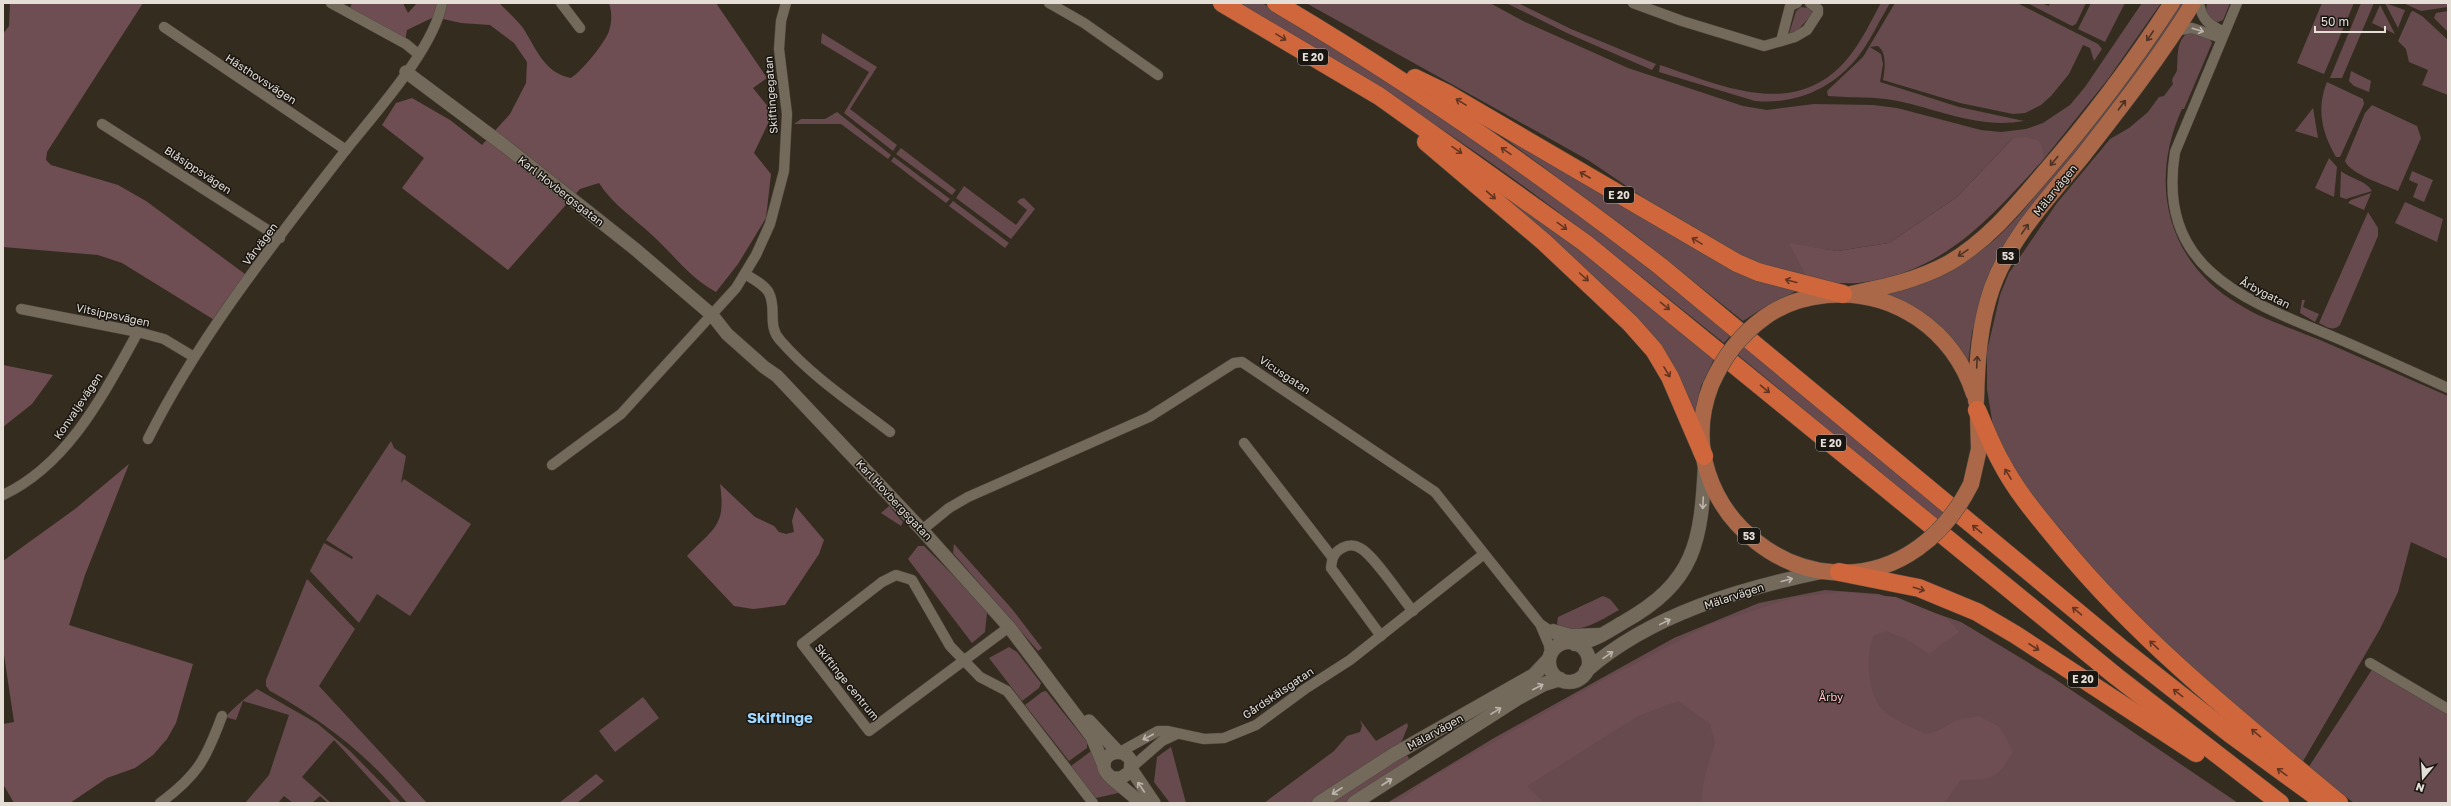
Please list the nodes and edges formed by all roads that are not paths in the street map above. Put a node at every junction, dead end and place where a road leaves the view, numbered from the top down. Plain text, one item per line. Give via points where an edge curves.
1 (331, 3) edge
2 (442, 3) edge
3 (561, 3) edge
4 (786, 3) edge
5 (1049, 3) edge
6 (1222, 3) edge
7 (1276, 3) edge
8 (1633, 3) edge
9 (1797, 3) edge
10 (1810, 3) edge
11 (2172, 3) edge
12 (2192, 3) edge
13 (2199, 3) edge
14 (2237, 3) edge
15 (164, 27) dead end
16 (580, 28) dead end
17 (2174, 31) junction
18 (2223, 35) junction
19 (1781, 41) junction
20 (1351, 48) junction
21 (418, 54) junction
22 (406, 72) junction
23 (1158, 75) dead end
24 (1379, 96) junction
25 (102, 124) dead end
26 (346, 150) junction
27 (280, 238) junction
28 (745, 274) junction
29 (1847, 294) junction
30 (21, 309) dead end
31 (712, 315) junction
32 (138, 332) junction
33 (194, 357) junction
34 (2448, 388) edge
35 (1977, 406) junction
36 (890, 432) dead end
37 (148, 439) dead end
38 (1244, 443) dead end
39 (1704, 460) junction
40 (552, 465) dead end
41 (3, 495) edge
42 (922, 530) junction
43 (1484, 554) junction
44 (1332, 557) junction
45 (1832, 572) junction
46 (1413, 611) junction
47 (1540, 624) junction
48 (1009, 627) junction
49 (1605, 633) junction
50 (1382, 636) junction
51 (1571, 643) junction
52 (1550, 658) junction
53 (962, 660) junction
54 (2370, 663) dead end
55 (1586, 671) junction
56 (1560, 679) junction
57 (2448, 709) edge
58 (222, 716) dead end
59 (1177, 734) junction
60 (1119, 752) junction
61 (1104, 766) junction
62 (1131, 769) junction
63 (1113, 778) junction
64 (2278, 802) edge
65 (160, 803) edge
66 (1093, 803) edge
67 (1140, 803) edge
68 (1154, 803) edge
69 (1319, 803) edge
70 (1354, 803) edge
71 (2325, 803) edge
72 (2339, 803) edge

1 - 21 street via 406,44
2 - 21 street, Vårvägen via 440,17
3 - 16 street
4 - 28 street, Skiftingegatan via 781,20 779,49 787,114 784,171 770,224
5 - 23 street
6 -> 24 highway, E 20
7 - 20 highway, E 20
8 - 19 street via 1744,41 1764,46
9 - 19 street via 1788,10
10 - 19 street via 1816,5 1818,14 1807,30 1796,37
11 -> 29 main road, Mälarvägen / 53 via 2127,69 2084,125 1994,229 1973,247 1928,274 1908,281
12 - 17 main road, Mälarvägen / 53
13 - 18 street via 2206,23
14 - 18 street, Årbygatan
15 - 26 street, Hästhovsvägen
17 -> 18 street via 2192,28
35 -> 17 main road, Mälarvägen / 53 via 1982,321 2000,271 2030,220 2104,129
18 - 34 street, Årbygatan via 2175,152 2172,178 2175,211 2187,243 2212,274 2246,299
29 -> 20 highway, E 20 via 1758,272 1737,263 1446,93
71 -> 20 highway, E 20 via 2229,733 2121,648 1660,266 1593,214 1480,133
21 - 22 street, Vårvägen
22 - 26 street, Vårvägen
22 - 31 street, Karl Hovbergsgatan via 575,201
24 -> 39 highway, E 20 via 1393,116 1470,177 1630,323 1654,350 1670,377
24 -> 64 highway, E 20 via 1585,243 2117,677
25 - 27 street, Blåsippsvägen
26 - 27 street, Vårvägen
27 - 33 street, Vårvägen via 229,305
28 - 31 street, Skiftingegatan
28 - 36 street via 769,292 772,324 779,339 817,376
29 - 35 main road, 53 via 1892,304 1934,329 1952,350 1969,379
29 - 39 main road, 53, bridge via 1812,297 1793,302 1748,329 1733,345 1707,396 1702,426
30 - 32 street, Vitsippsvägen
31 - 40 street via 621,414
31 - 42 street, Karl Hovbergsgatan via 732,328 769,361 777,376
32 - 33 street, Vitsippsvägen via 164,339
32 - 41 street, Konvaljevägen via 73,440 36,474
33 - 37 street, Vårvägen
35 - 45 main road, 53, bridge via 1979,449 1971,484 1959,508 1949,520 1932,538 1889,563 1862,570
72 -> 35 highway via 2173,662 2096,586 2021,495 2001,463
38 - 44 street
39 - 45 main road, 53 via 1714,490 1733,520 1757,544 1780,558 1803,567
39 -> 49 main road via 1702,516 1697,539 1680,574 1661,597
42 - 43 street, Vicusgatan via 949,508 968,497 1150,417 1239,362 1253,368 1435,492
42 - 48 street, Karl Hovbergsgatan
43 - 46 street, Gårdskälsgatan
43 - 47 street, Vicusgatan
44 - 46 street via 1348,545 1361,548
44 - 50 street via 1330,568
55 -> 45 main road, Mälarvägen via 1630,640 1724,596
45 -> 64 highway, E 20 via 1920,588 1977,612 2249,788
46 - 50 street, Gårdskälsgatan
47 - 49 street via 1571,634
47 - 51 street, Vicusgatan
47 - 52 street, Vicusgatan via 1549,645
48 - 53 street
48 - 60 street, Karl Hovbergsgatan via 1028,642 1097,731
48 - 61 street, Karl Hovbergsgatan via 1092,737
49 - 51 main road via 1591,640
50 - 59 street, Gårdskälsgatan via 1256,725 1224,738 1204,739
51 - 52 main road via 1558,645
51 - 55 main road via 1583,649 1587,655
52 - 56 main road via 1552,672
52 -> 69 main road, Mälarvägen via 1534,675 1393,755
53 - 53 street, Skiftinge centrum via 950,646 912,580 896,575 882,582 802,644 869,731
53 - 66 street via 986,681 1007,691
54 - 57 street
55 - 56 main road via 1576,680
70 -> 56 main road, Mälarvägen via 1518,698 1544,684
58 - 65 street via 208,752 198,769 183,786
59 -> 60 street, Gårdskälsgatan via 1158,732
59 - 62 street via 1162,741
60 - 61 street via 1109,755
60 - 62 street via 1128,756
61 - 63 street
62 - 63 street via 1126,776
68 -> 62 street
63 - 67 street

